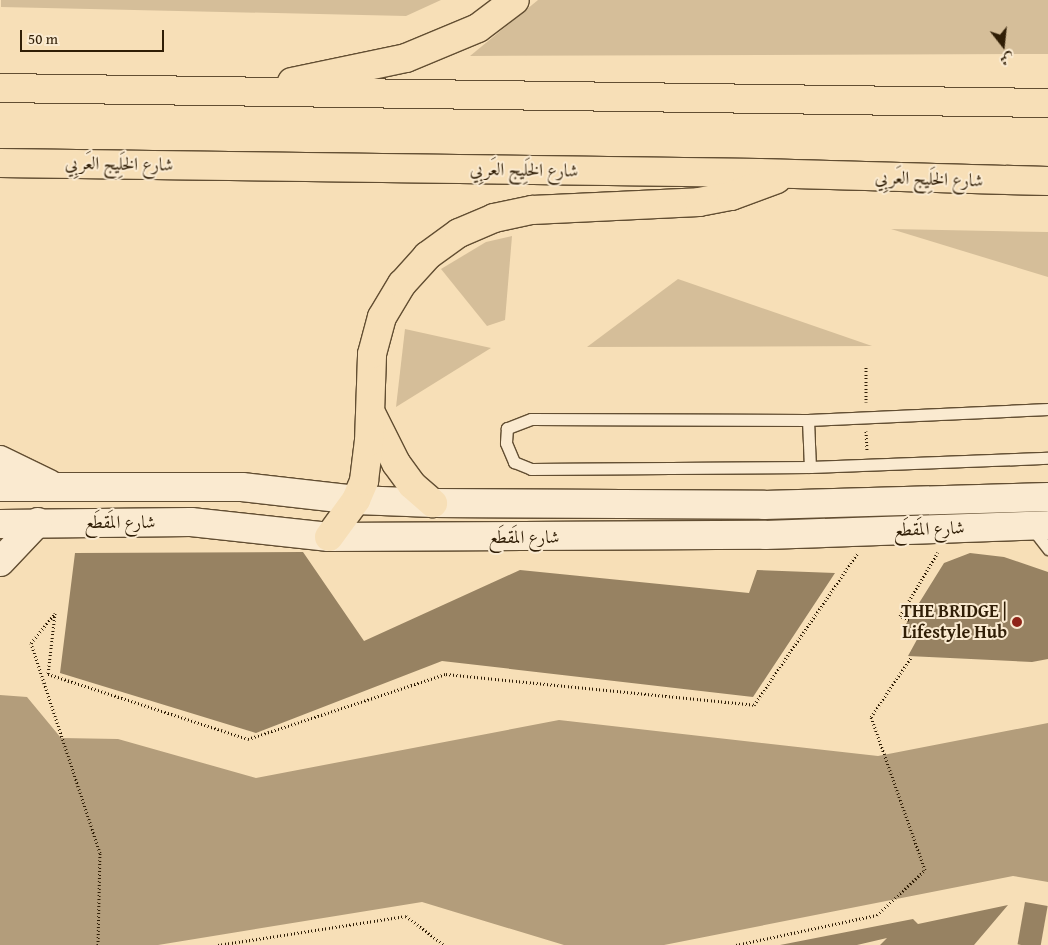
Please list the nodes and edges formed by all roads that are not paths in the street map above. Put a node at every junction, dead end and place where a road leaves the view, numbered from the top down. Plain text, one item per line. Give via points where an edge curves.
1 (515, 0) edge
2 (8, 88) edge
3 (242, 92) junction
4 (1048, 103) edge
5 (10, 163) edge
6 (789, 174) junction
7 (976, 180) junction
8 (1048, 181) edge
9 (1048, 192) edge
10 (1048, 409) edge
11 (371, 412) junction
12 (808, 420) junction
13 (1048, 458) edge
14 (0, 460) edge
15 (810, 467) junction
16 (0, 487) edge
17 (62, 489) junction
18 (1048, 497) edge
19 (356, 500) junction
20 (433, 503) junction
21 (38, 522) junction
22 (0, 524) edge
23 (1039, 525) edge
24 (328, 537) junction
25 (1048, 549) edge
26 (0, 562) edge

1 - 3 highway via 478,28 406,58
2 - 3 highway
3 - 4 highway
5 - 6 highway, شارع الخَلِيج العَربِي
6 - 7 highway, شارع الخَلِيج العَربِي
6 - 11 highway via 731,196 699,202 532,210 494,218 459,233 428,256 408,277 382,317 372,354
7 - 8 highway, شارع الخَلِيج العَربِي
7 - 9 lane
10 - 12 lane
11 - 19 highway via 368,461
11 - 20 highway via 396,463 412,484
12 - 15 lane
12 - 15 lane via 531,419 507,428 506,443 514,462 531,469
13 - 15 lane
14 - 17 street
16 - 17 street, شارع المَقطَع
17 - 19 street, شارع المَقطَع via 242,487
18 - 20 street, شارع المَقطَع via 764,505
19 - 20 street, شارع المَقطَع
19 - 24 highway
21 - 22 street, شارع المَقطَع
21 - 24 street, شارع المَقطَع via 199,522
21 - 26 street
23 - 24 street, شارع المَقطَع via 863,546 755,535
23 - 25 lane

